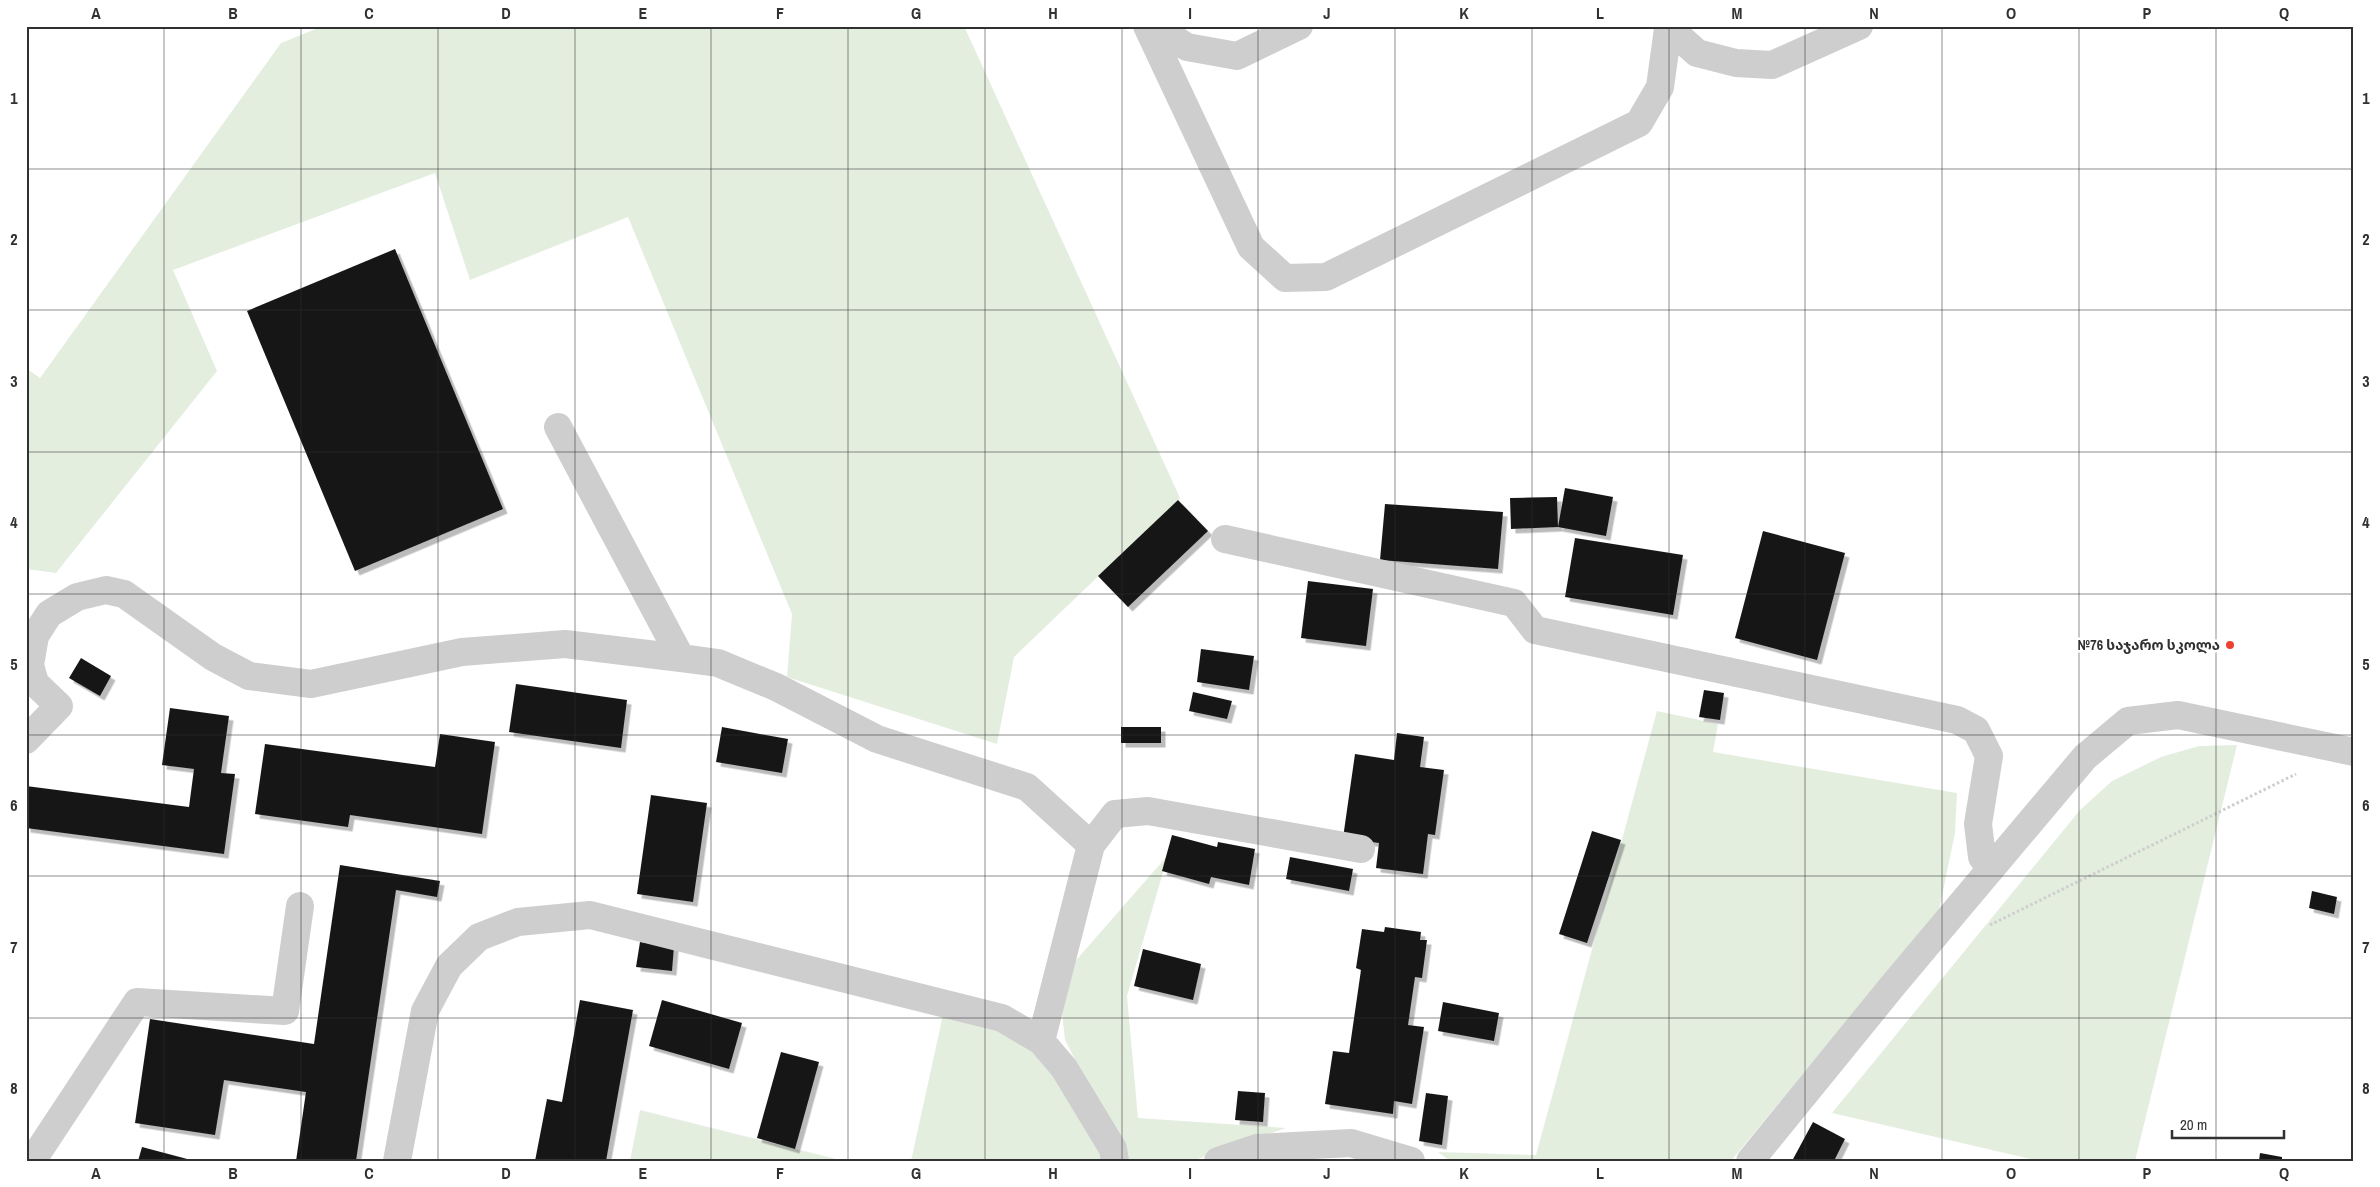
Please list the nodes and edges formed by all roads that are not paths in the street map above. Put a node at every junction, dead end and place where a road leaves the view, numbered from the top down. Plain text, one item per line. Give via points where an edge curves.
1 (1147, 26) edge
2 (1154, 26) edge
3 (1299, 26) edge
4 (1859, 26) edge
5 (1668, 27) edge
6 (558, 427) dead end
7 (1225, 539) dead end
8 (681, 658) junction
9 (26, 740) edge
10 (2350, 751) edge
11 (1091, 845) junction
12 (1361, 849) dead end
13 (1991, 869) junction
14 (300, 906) dead end
15 (1041, 1041) junction
16 (32, 1161) edge
17 (397, 1161) edge
18 (1115, 1161) edge
19 (1218, 1161) edge
20 (1411, 1161) edge
21 (1750, 1161) edge

1 - 5 street via 1251,247 1285,278 1326,277 1639,123 1660,86
2 - 3 street via 1186,47 1237,56
4 - 5 street via 1772,65 1736,63 1697,53
6 - 8 street
7 - 13 street via 1514,603 1535,630 1958,720 1976,730 1989,756 1978,824 1982,857
8 - 9 street via 565,644 462,652 311,684 302,683 249,676 213,657 124,594 106,590 77,597 49,614 35,636 30,664 35,683 59,706
8 - 11 street via 718,663 776,687 877,740 1028,787
10 - 13 street via 2178,715 2128,721 2085,757
11 - 12 street via 1115,814 1148,811
11 - 15 street
13 - 21 street
14 - 16 street via 285,1010 137,1002
15 - 17 street via 1002,1018 590,915 518,922 479,937 449,966 425,1011
15 - 18 street via 1064,1068 1113,1149
19 - 20 street via 1257,1148 1351,1142

